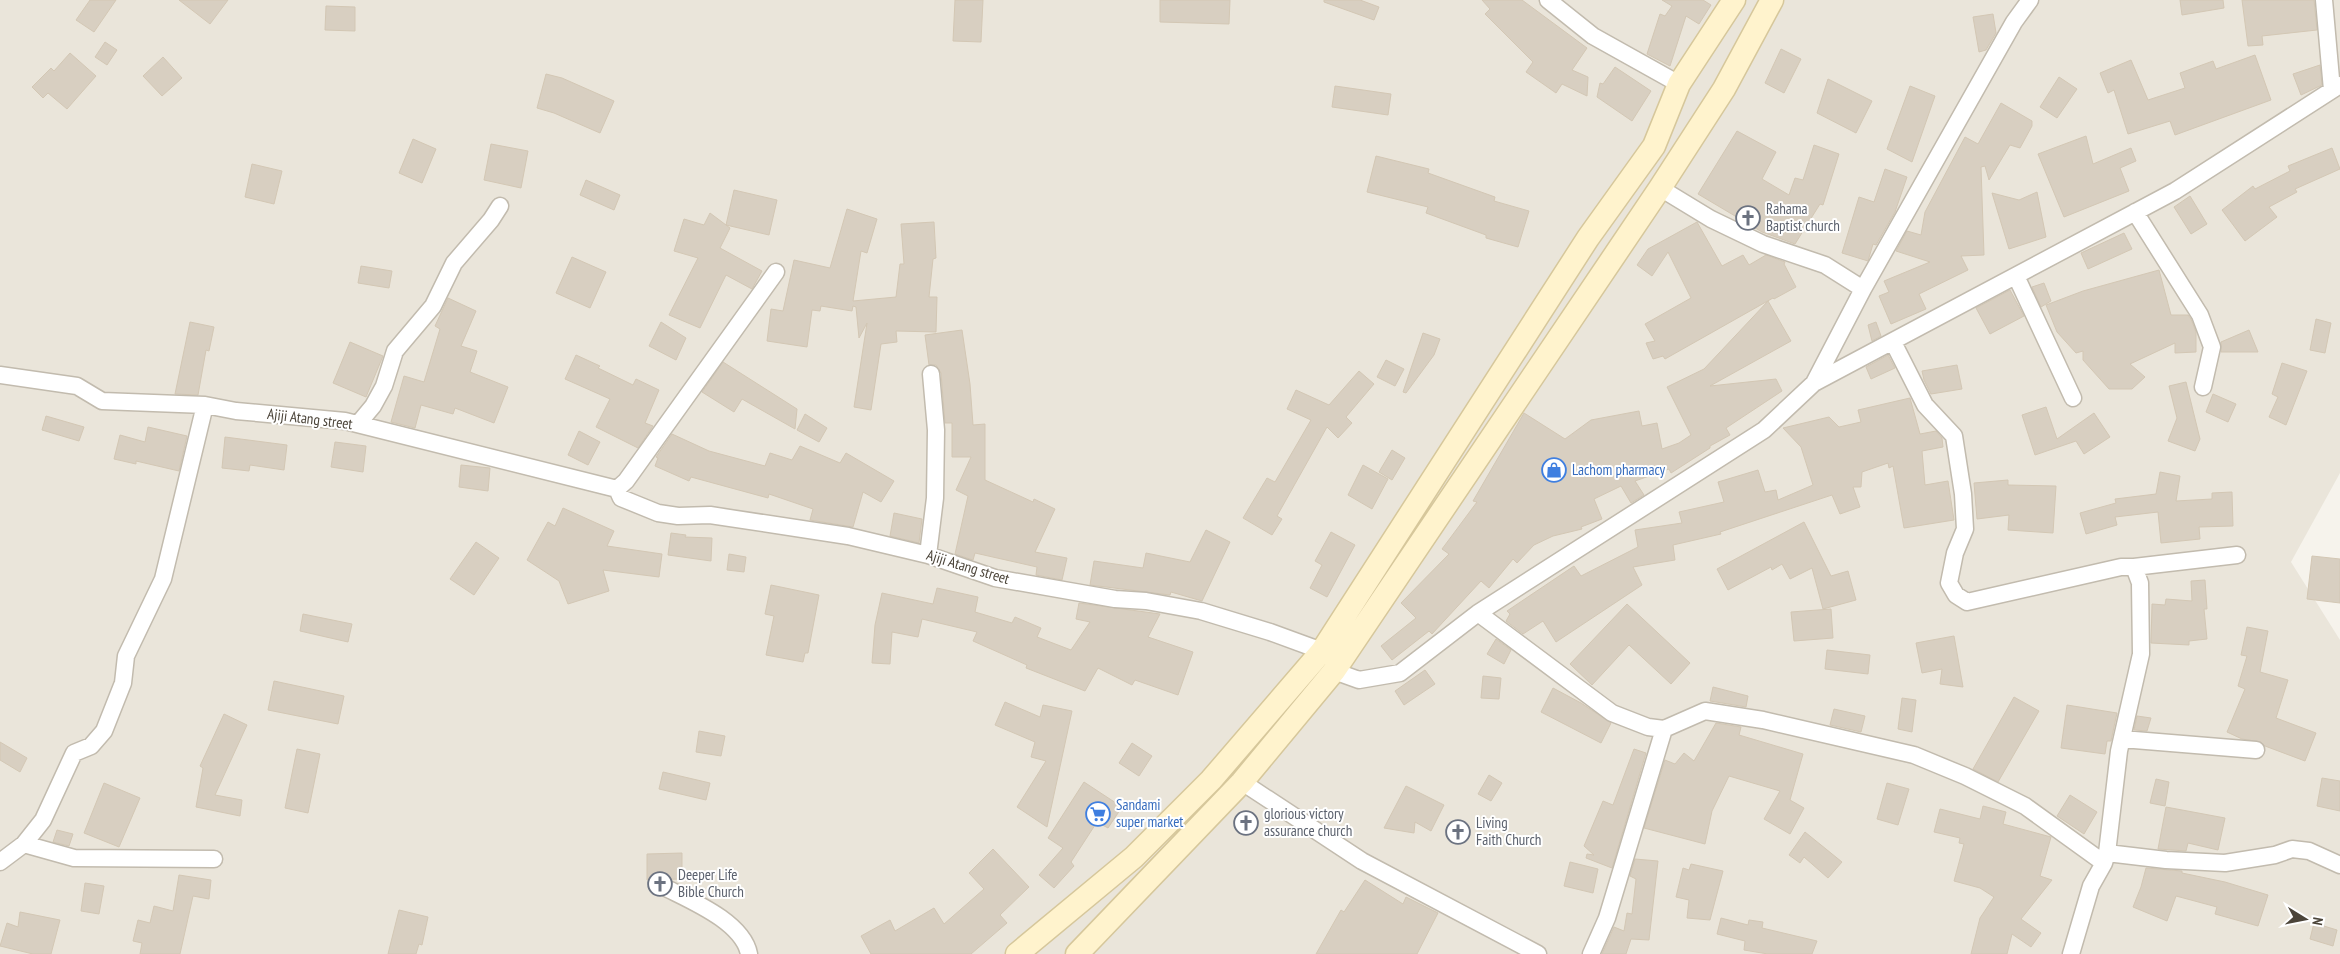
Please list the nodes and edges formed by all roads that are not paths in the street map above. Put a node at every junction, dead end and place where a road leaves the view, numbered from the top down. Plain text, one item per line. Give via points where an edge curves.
1 (1548, 0) edge
2 (1734, 0) edge
3 (1772, 0) edge
4 (2030, 0) edge
5 (2324, 0) edge
6 (1679, 84) junction
7 (2336, 87) edge
8 (1660, 188) junction
9 (500, 206) dead end
10 (2135, 212) junction
11 (776, 272) dead end
12 (2016, 276) junction
13 (1863, 289) junction
14 (1893, 342) junction
15 (931, 374) dead end
16 (0, 375) edge
17 (1814, 383) junction
18 (2203, 387) dead end
19 (2073, 398) dead end
20 (205, 406) junction
21 (358, 424) junction
22 (617, 489) junction
23 (928, 555) junction
24 (2237, 555) dead end
25 (2134, 567) junction
26 (1478, 613) junction
27 (1322, 651) junction
28 (1334, 671) junction
29 (1664, 729) junction
30 (2122, 739) junction
31 (2256, 750) dead end
32 (1242, 782) junction
33 (24, 844) junction
34 (2106, 858) junction
35 (214, 859) dead end
36 (0, 862) edge
37 (2340, 865) edge
38 (668, 889) dead end
39 (749, 954) edge
40 (1017, 954) edge
41 (1078, 954) edge
42 (1538, 954) edge
43 (1592, 954) edge
44 (2071, 954) edge

1 - 6 street via 1593,36
2 - 6 main road
3 - 8 main road via 1724,89
4 - 13 street via 2014,22
5 - 7 street
6 - 27 main road via 1654,146 1588,238
7 - 10 street via 2175,191
8 - 13 street via 1712,219 1763,244 1825,265
8 - 28 main road
9 - 21 street via 454,263 433,306 395,351 384,386
10 - 12 street
10 - 18 street via 2200,315 2212,347
11 - 22 street via 626,481
12 - 14 street
12 - 19 street
13 - 17 street
14 - 17 street
14 - 25 street via 1925,405 1954,436 1965,529 1949,584 1956,595 1967,602
15 - 23 street via 936,430 935,498
16 - 20 street, Ajiji Atang street via 77,386 102,401
17 - 26 street via 1764,430
20 - 21 street, Ajiji Atang street
20 - 33 street via 162,579 126,656 123,683 104,731 91,746 74,754 44,820
21 - 22 street, Ajiji Atang street
22 - 23 street, Ajiji Atang street via 621,498 658,513 710,515 848,536
23 - 27 street, Ajiji Atang street via 995,578 1201,611
24 - 25 street
25 - 30 street via 2140,582 2141,654
26 - 28 street via 1400,673 1359,680
26 - 29 street via 1612,713 1648,727
27 - 40 main road via 1211,780 1134,857
28 - 32 main road
29 - 34 street via 1705,711 1763,720 1914,755 2025,806
29 - 43 street via 1607,918
30 - 31 street
30 - 34 street
32 - 41 main road
32 - 42 street via 1362,861
33 - 35 street via 74,858
33 - 36 street
34 - 37 street via 2225,862 2275,855 2292,848 2310,851
34 - 44 street via 2091,886
38 - 39 street via 717,913 747,945

